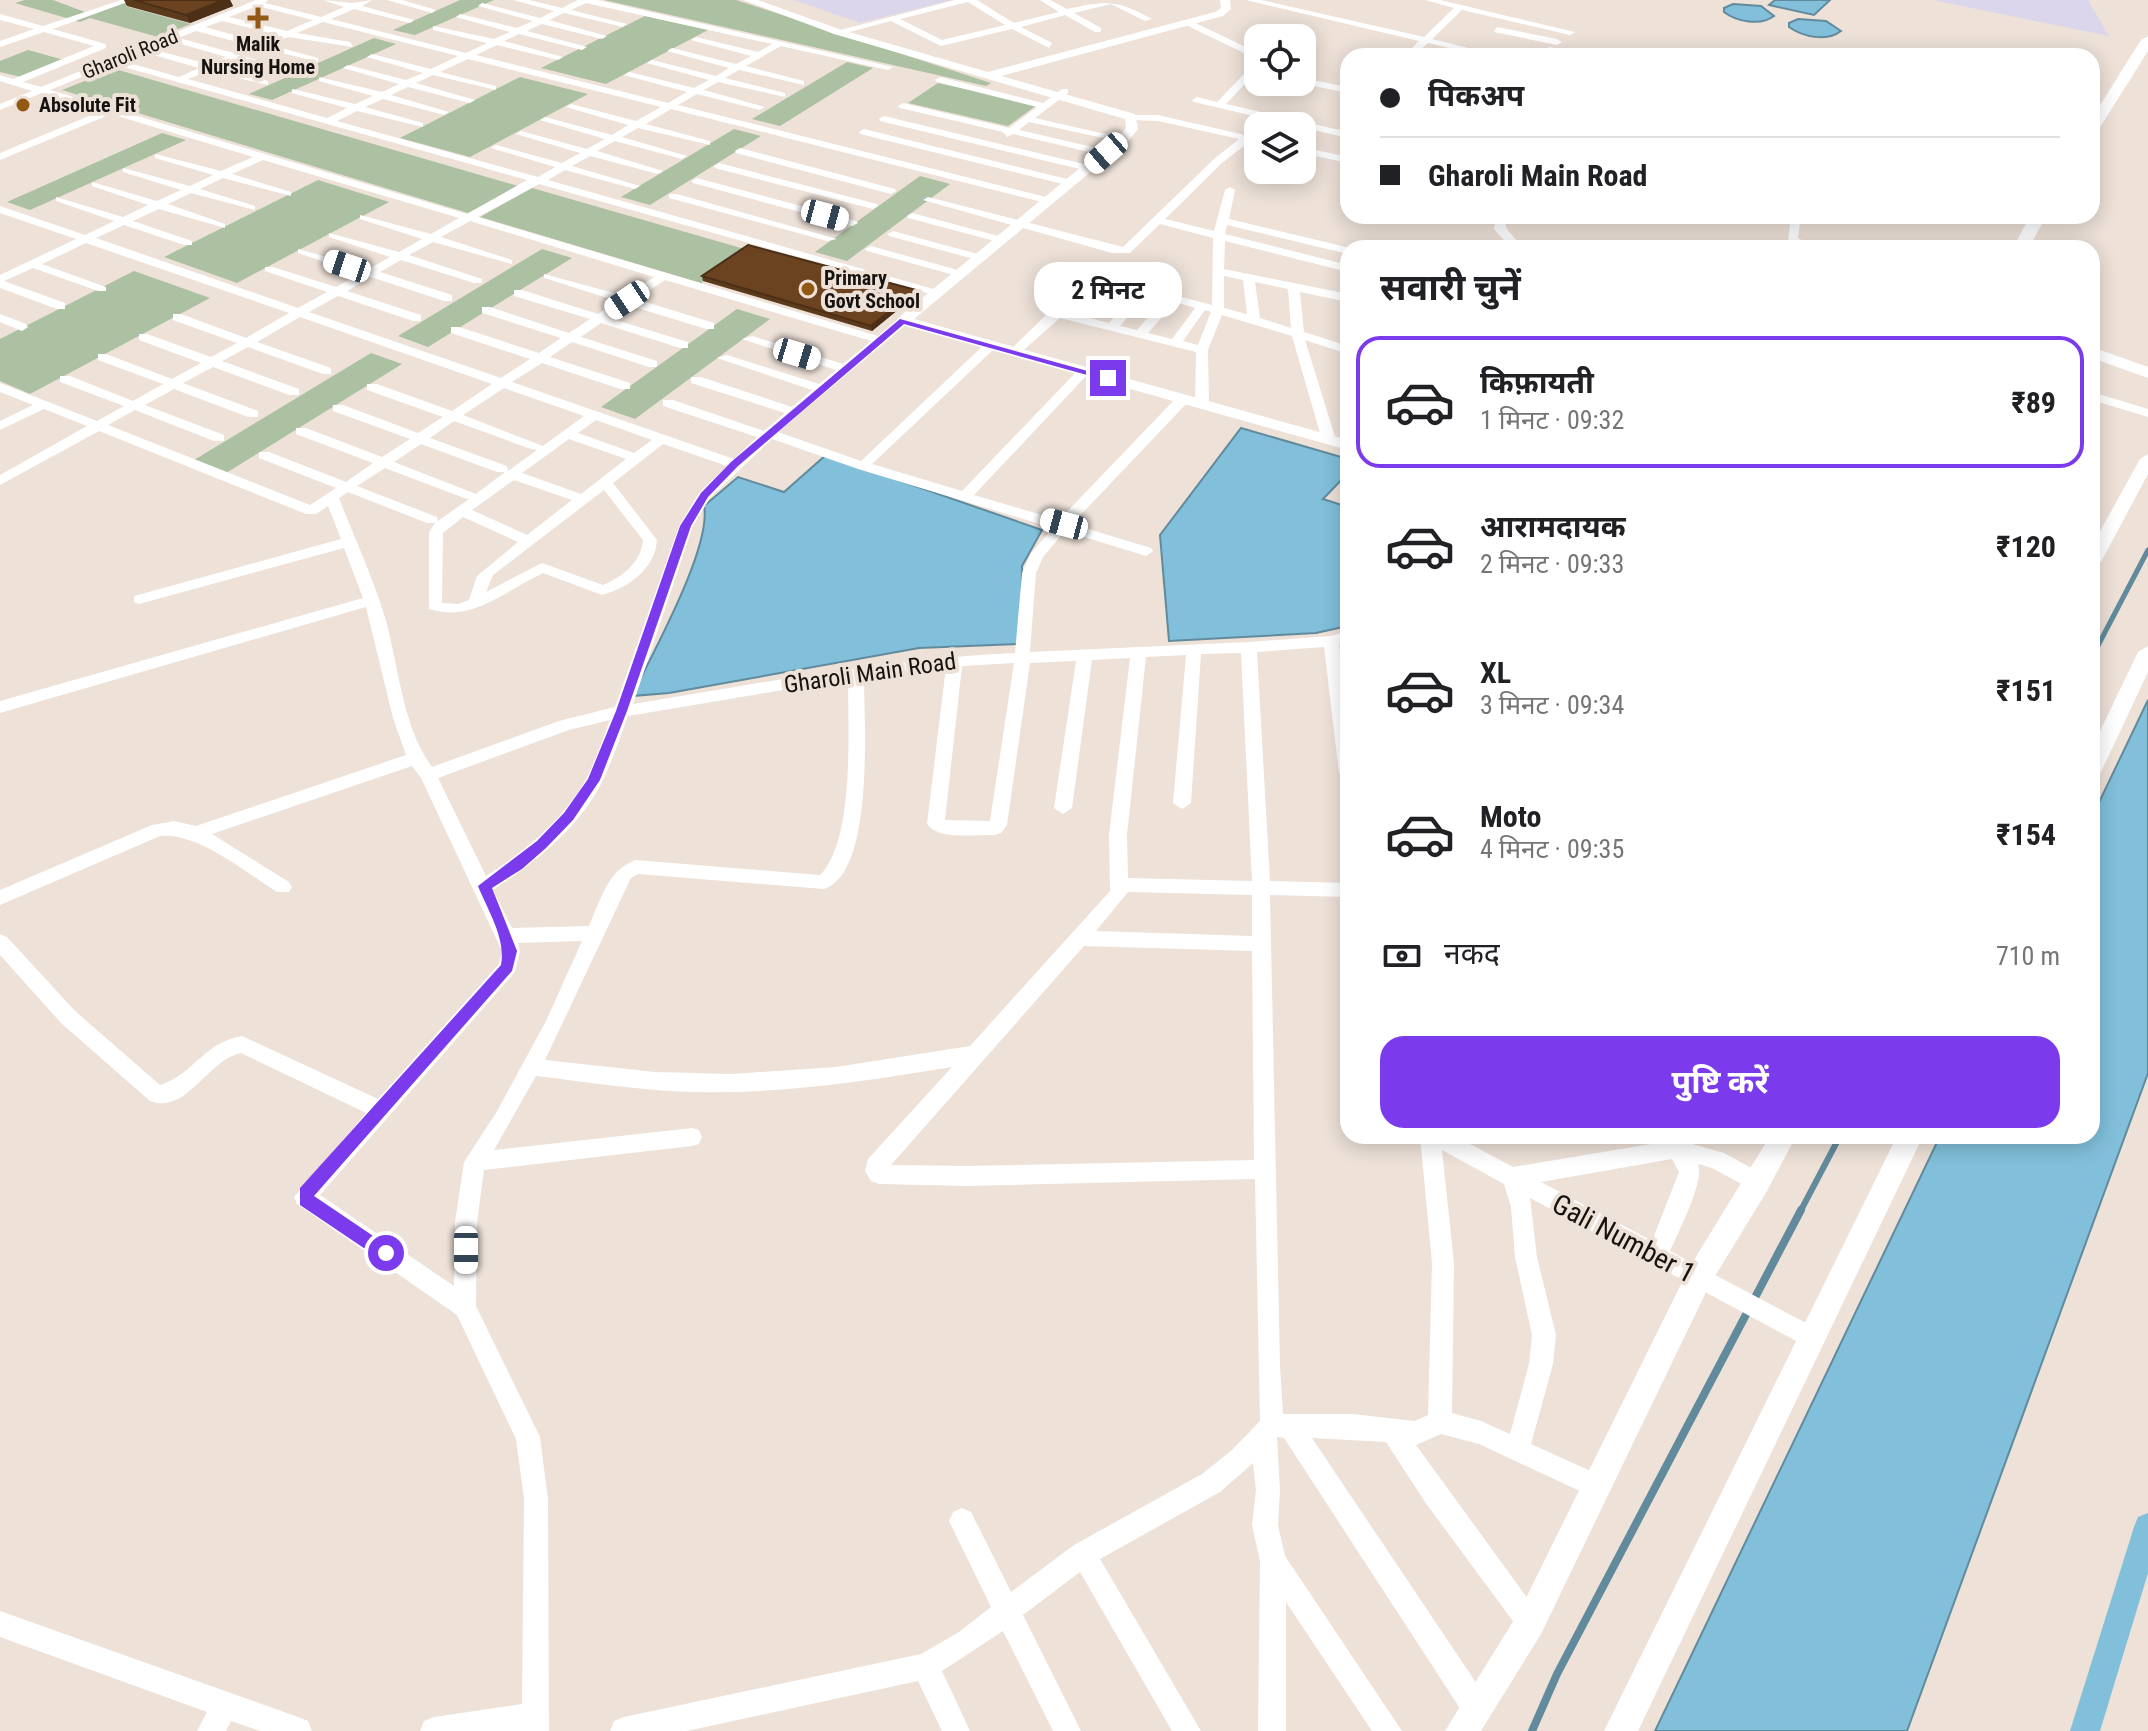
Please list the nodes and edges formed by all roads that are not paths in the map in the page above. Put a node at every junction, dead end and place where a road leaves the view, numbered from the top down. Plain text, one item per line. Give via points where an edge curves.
1 (96, 0) edge
2 (129, 0) edge
3 (327, 0) edge
4 (368, 0) edge
5 (391, 0) edge
6 (517, 0) edge
7 (585, 0) edge
8 (748, 0) edge
9 (768, 0) edge
10 (965, 0) edge
11 (971, 0) edge
12 (1044, 0) edge
13 (1112, 0) edge
14 (1225, 0) edge
15 (1250, 0) edge
16 (1301, 0) edge
17 (1429, 0) edge
18 (260, 2) edge
19 (107, 6) junction
20 (354, 6) junction
21 (482, 6) dead end
22 (1460, 7) junction
23 (1291, 9) junction
24 (432, 10) dead end
25 (562, 10) junction
26 (1067, 13) junction
27 (0, 17) edge
28 (460, 17) dead end
29 (222, 18) junction
30 (891, 18) junction
31 (321, 19) junction
32 (1148, 19) dead end
33 (410, 20) dead end
34 (540, 21) junction
35 (1189, 23) junction
36 (623, 24) dead end
37 (1013, 26) junction
38 (44, 28) junction
39 (197, 28) junction
40 (436, 28) dead end
41 (1098, 30) dead end
42 (1497, 30) dead end
43 (518, 31) junction
44 (844, 31) junction
45 (287, 34) junction
46 (602, 36) dead end
47 (170, 38) junction
48 (696, 40) dead end
49 (1423, 40) junction
50 (2148, 40) edge
51 (495, 42) junction
52 (1557, 42) junction
53 (780, 43) junction
54 (0, 44) edge
55 (262, 45) junction
56 (350, 45) dead end
57 (1049, 45) dead end
58 (582, 47) dead end
59 (1416, 48) edge
60 (1460, 48) edge
61 (1551, 48) edge
62 (141, 49) junction
63 (1244, 50) edge
64 (672, 51) dead end
65 (759, 55) junction
66 (466, 56) junction
67 (236, 57) junction
68 (372, 57) dead end
69 (558, 57) dead end
70 (315, 60) dead end
71 (112, 61) junction
72 (652, 63) dead end
73 (737, 67) junction
74 (888, 67) dead end
75 (209, 68) junction
76 (348, 68) dead end
77 (432, 72) junction
78 (292, 73) dead end
79 (995, 74) junction
80 (629, 75) dead end
81 (0, 78) edge
82 (322, 79) dead end
83 (717, 79) junction
84 (179, 80) junction
85 (940, 80) dead end
86 (14, 82) junction
87 (1244, 82) edge
88 (265, 83) dead end
89 (801, 83) dead end
90 (407, 84) junction
91 (1316, 84) edge
92 (493, 88) dead end
93 (1340, 88) edge
94 (41, 90) junction
95 (295, 91) dead end
96 (695, 91) junction
97 (1062, 93) junction
98 (782, 95) dead end
99 (382, 96) junction
100 (470, 100) dead end
101 (1197, 100) dead end
102 (669, 106) junction
103 (903, 106) dead end
104 (1045, 106) junction
105 (1218, 106) junction
106 (0, 107) edge
107 (571, 107) dead end
108 (760, 107) dead end
109 (356, 108) junction
110 (110, 111) junction
111 (1241, 111) junction
112 (444, 112) dead end
113 (2100, 116) edge
114 (1131, 117) junction
115 (884, 119) dead end
116 (1028, 119) junction
117 (545, 120) dead end
118 (328, 121) junction
119 (637, 124) junction
120 (419, 125) dead end
121 (1011, 131) junction
122 (1218, 131) junction
123 (864, 132) dead end
124 (1340, 133) edge
125 (521, 134) dead end
126 (1244, 137) edge
127 (613, 138) junction
128 (1122, 139) junction
129 (706, 143) dead end
130 (992, 145) junction
131 (1244, 145) edge
132 (496, 148) dead end
133 (740, 151) dead end
134 (588, 152) junction
135 (1106, 153) junction
136 (1316, 153) edge
137 (159, 156) dead end
138 (682, 156) dead end
139 (0, 157) edge
140 (260, 157) junction
141 (1340, 158) edge
142 (974, 159) junction
143 (831, 160) junction
144 (564, 166) junction
145 (719, 166) dead end
146 (1088, 168) junction
147 (127, 170) dead end
148 (658, 171) dead end
149 (221, 175) junction
150 (950, 176) junction
151 (537, 180) junction
152 (697, 181) dead end
153 (1071, 183) junction
154 (96, 184) dead end
155 (635, 186) dead end
156 (794, 186) junction
157 (190, 189) junction
158 (1230, 190) dead end
159 (891, 191) dead end
160 (287, 194) dead end
161 (673, 196) dead end
162 (60, 199) dead end
163 (928, 200) dead end
164 (772, 201) junction
165 (1050, 201) junction
166 (157, 205) junction
167 (873, 206) dead end
168 (251, 208) dead end
169 (0, 209) edge
170 (912, 216) dead end
171 (364, 217) dead end
172 (468, 217) junction
173 (749, 217) junction
174 (1158, 220) junction
175 (1221, 220) junction
176 (123, 221) junction
177 (852, 223) dead end
178 (1023, 224) junction
179 (1499, 224) edge
180 (221, 226) dead end
181 (726, 233) junction
182 (893, 234) dead end
183 (333, 235) dead end
184 (1219, 235) junction
185 (431, 238) junction
186 (85, 239) junction
187 (831, 239) dead end
188 (1002, 240) junction
189 (1510, 240) edge
190 (188, 243) dead end
191 (871, 249) dead end
192 (1340, 249) edge
193 (302, 251) dead end
194 (400, 256) junction
195 (981, 258) junction
196 (508, 262) dead end
197 (32, 264) junction
198 (1340, 267) edge
199 (269, 269) dead end
200 (1217, 271) junction
201 (370, 273) junction
202 (961, 274) junction
203 (548, 276) dead end
204 (663, 276) junction
205 (1248, 277) junction
206 (0, 281) edge
207 (478, 281) dead end
208 (1294, 285) junction
209 (102, 289) dead end
210 (1144, 290) junction
211 (337, 291) junction
212 (938, 292) junction
213 (518, 293) dead end
214 (1340, 295) edge
215 (1173, 297) junction
216 (448, 298) dead end
217 (627, 300) junction
218 (61, 306) dead end
219 (1202, 306) junction
220 (486, 310) dead end
221 (1218, 311) junction
222 (299, 313) junction
223 (1055, 313) junction
224 (177, 317) dead end
225 (0, 318) edge
226 (417, 318) dead end
227 (599, 319) junction
228 (1254, 320) junction
229 (903, 321) junction
230 (710, 326) dead end
231 (22, 327) dead end
232 (1110, 329) junction
233 (455, 330) dead end
234 (1138, 336) junction
235 (143, 337) dead end
236 (1298, 337) junction
237 (571, 338) junction
238 (748, 339) dead end
239 (880, 340) junction
240 (247, 342) junction
241 (684, 345) dead end
242 (1174, 345) junction
243 (990, 346) junction
244 (1340, 348) edge
245 (1202, 350) junction
246 (1014, 352) junction
247 (2100, 355) edge
248 (102, 357) dead end
249 (540, 358) junction
250 (723, 358) dead end
251 (211, 362) junction
252 (653, 364) dead end
253 (845, 369) junction
254 (327, 371) dead end
255 (1083, 372) junction
256 (2148, 373) edge
257 (65, 379) dead end
258 (696, 380) dead end
259 (503, 383) junction
260 (173, 384) junction
261 (625, 386) dead end
262 (0, 387) edge
263 (372, 387) dead end
264 (821, 389) junction
265 (294, 392) dead end
266 (2100, 398) edge
267 (1183, 399) junction
268 (668, 403) dead end
269 (43, 405) junction
270 (1202, 405) junction
271 (134, 406) junction
272 (338, 408) dead end
273 (794, 412) junction
274 (2148, 413) edge
275 (253, 414) dead end
276 (594, 415) junction
277 (454, 416) junction
278 (0, 426) edge
279 (97, 426) junction
280 (301, 431) dead end
281 (567, 434) junction
282 (768, 434) junction
283 (219, 438) dead end
284 (420, 438) junction
285 (662, 438) junction
286 (1329, 440) junction
287 (1340, 443) edge
288 (536, 446) dead end
289 (264, 455) dead end
290 (636, 458) junction
291 (2148, 459) edge
292 (384, 462) junction
293 (735, 464) junction
294 (863, 466) junction
295 (506, 471) junction
296 (0, 481) edge
297 (605, 482) junction
298 (348, 487) junction
299 (469, 495) dead end
300 (332, 497) junction
301 (964, 497) junction
302 (582, 499) junction
303 (460, 510) junction
304 (432, 520) dead end
305 (1064, 524) junction
306 (528, 541) junction
307 (348, 542) junction
308 (2100, 547) edge
309 (1146, 551) dead end
310 (139, 599) dead end
311 (371, 601) junction
312 (476, 601) junction
313 (1340, 639) edge
314 (1249, 647) junction
315 (1194, 649) junction
316 (1139, 652) junction
317 (2148, 652) edge
318 (1084, 657) junction
319 (1022, 660) junction
320 (955, 661) junction
321 (856, 672) junction
322 (0, 707) edge
323 (622, 711) junction
324 (2100, 753) edge
325 (422, 767) junction
326 (1182, 803) dead end
327 (1063, 808) dead end
328 (196, 833) junction
329 (1121, 885) junction
330 (484, 886) junction
331 (283, 887) dead end
332 (1261, 889) junction
333 (1340, 890) edge
334 (0, 898) edge
335 (596, 933) junction
336 (506, 936) junction
337 (1078, 938) junction
338 (0, 942) edge
339 (1262, 944) junction
340 (976, 1054) junction
341 (531, 1067) junction
342 (380, 1110) junction
343 (692, 1137) dead end
344 (1433, 1144) edge
345 (1448, 1144) edge
346 (1664, 1144) edge
347 (1675, 1144) edge
348 (1678, 1144) edge
349 (1779, 1144) edge
350 (1906, 1144) edge
351 (475, 1162) junction
352 (1265, 1169) junction
353 (1512, 1177) junction
354 (1758, 1183) junction
355 (1658, 1254) junction
356 (1712, 1284) junction
357 (465, 1307) junction
358 (1803, 1333) junction
359 (1440, 1422) junction
360 (1275, 1428) junction
361 (1392, 1430) junction
362 (1518, 1449) junction
363 (1597, 1487) junction
364 (962, 1521) dead end
365 (1083, 1554) junction
366 (1273, 1561) junction
367 (1008, 1611) junction
368 (1530, 1623) junction
369 (0, 1624) edge
370 (925, 1666) junction
371 (225, 1705) junction
372 (1469, 1719) edge
373 (535, 1723) edge
374 (211, 1731) edge
375 (298, 1731) edge
376 (434, 1731) edge
377 (624, 1731) edge
378 (956, 1731) edge
379 (1067, 1731) edge
380 (1187, 1731) edge
381 (1272, 1731) edge
382 (1388, 1731) edge
383 (1621, 1731) edge

1 - 19 street
2 - 19 street
3 - 20 street
4 - 20 street
5 - 24 street
6 - 25 street
7 - 25 street
7 - 53 street
8 - 44 street
9 - 44 street
10 - 30 street
11 - 37 street
12 - 26 street
13 - 26 street
13 - 32 street
14 - 35 street via 1226,9 1219,14
15 - 23 street
16 - 23 street
17 - 22 street
18 - 29 street, Gharoli Road
18 - 31 street
19 - 38 street
20 - 31 street
20 - 33 street
21 - 34 street
22 - 49 street
22 - 52 street via 1572,30
23 - 49 street
25 - 34 street
25 - 36 street
26 - 37 street
26 - 41 street
27 - 38 street
28 - 43 street
29 - 39 street, Gharoli Road
29 - 45 street
30 - 37 street via 941,43
30 - 44 street
31 - 45 street
31 - 66 street
34 - 43 street
34 - 46 street
35 - 63 street
35 - 79 street
37 - 57 street
38 - 54 street
38 - 86 street via 103,46
39 - 47 street, Gharoli Road
39 - 55 street
40 - 51 street
42 - 52 street
43 - 51 street
43 - 58 street
44 - 79 street
45 - 55 street
45 - 56 street
47 - 62 street, Gharoli Road
47 - 67 street
48 - 65 street
49 - 59 street
49 - 60 street
50 - 113 main road
51 - 66 street
51 - 69 street
52 - 61 street
53 - 65 street
53 - 74 street
55 - 67 street
55 - 70 street
62 - 71 street, Gharoli Road
62 - 75 street
64 - 73 street
65 - 73 street
66 - 77 street
66 - 102 street
67 - 75 street
67 - 78 street
68 - 77 street
71 - 84 street
71 - 94 street, Gharoli Road
72 - 83 street
73 - 83 street
73 - 89 street
75 - 84 street
75 - 88 street
76 - 90 street
77 - 90 street
77 - 92 street
79 - 97 street
80 - 96 street
81 - 86 street
82 - 99 street
83 - 96 street
83 - 98 street
84 - 118 street
85 - 104 street
86 - 94 street
87 - 105 street
90 - 99 street
90 - 100 street
91 - 93 street
94 - 106 street, Gharoli Road
94 - 110 street
95 - 109 street
96 - 102 street
96 - 108 street
97 - 104 street
97 - 114 street
99 - 109 street
99 - 112 street
101 - 105 street
102 - 119 street
102 - 143 street
103 - 121 street
104 - 116 street
105 - 111 street
107 - 119 street
109 - 118 street
109 - 120 street
110 - 139 street
110 - 140 street
111 - 122 street
111 - 124 street
114 - 122 street
114 - 128 street via 1132,129
115 - 130 street
116 - 121 street
116 - 128 street
117 - 127 street
118 - 151 street
119 - 127 street
119 - 129 street
121 - 130 street
121 - 135 street
122 - 126 street
123 - 142 street
125 - 134 street
127 - 134 street
127 - 138 street
128 - 135 street
130 - 142 street
130 - 146 street
131 - 174 street via 1218,161
132 - 144 street
133 - 143 street
134 - 144 street
134 - 148 street
135 - 146 street
136 - 141 street
137 - 149 street
140 - 149 street
140 - 172 street
142 - 150 street
142 - 153 street
143 - 150 street
143 - 156 street
143 - 159 street
144 - 151 street
144 - 155 street
145 - 156 street
146 - 153 street
147 - 157 street
149 - 157 street
149 - 160 street
150 - 165 street
151 - 172 street
151 - 181 street
152 - 164 street
153 - 165 street
154 - 166 street
156 - 164 street
156 - 167 street
157 - 166 street
157 - 168 street
158 - 175 street
161 - 173 street
162 - 176 street
163 - 178 street
164 - 173 street
164 - 177 street
165 - 178 street
166 - 176 street
166 - 180 street
169 - 186 street
170 - 188 street
171 - 185 street
172 - 185 street
172 - 204 street
173 - 181 street
173 - 187 street
174 - 178 street via 1130,249 1120,251
174 - 184 street
175 - 184 street
175 - 192 street
176 - 186 street
176 - 190 street
178 - 188 street
179 - 189 street
181 - 212 street
182 - 195 street
183 - 194 street
184 - 198 street
184 - 200 street
185 - 194 street
185 - 196 street
186 - 197 street
186 - 222 street
188 - 195 street
191 - 202 street
193 - 201 street
194 - 201 street
194 - 207 street
195 - 202 street
197 - 206 street
197 - 209 street
199 - 211 street
200 - 205 street
200 - 221 street
201 - 211 street
201 - 216 street
202 - 212 street
203 - 217 street
204 - 217 street
204 - 239 street
205 - 208 street
205 - 228 street
206 - 218 street
208 - 214 street
208 - 236 street
210 - 215 street
210 - 223 street via 1094,278
210 - 232 street
211 - 222 street
211 - 226 street
212 - 229 street
213 - 227 street
215 - 219 street
215 - 234 street
217 - 227 street
217 - 230 street
219 - 221 street
219 - 242 street
220 - 237 street
221 - 228 street
221 - 245 street
222 - 240 street
222 - 259 street
223 - 232 street
223 - 246 street
224 - 240 street
225 - 231 street
227 - 237 street
227 - 241 street
228 - 236 street
229 - 239 street
229 - 243 street
232 - 234 street
233 - 249 street
234 - 242 street
235 - 251 street
236 - 244 street
236 - 286 street
237 - 249 street
237 - 252 street
238 - 253 street
239 - 253 street
240 - 251 street
240 - 254 street
242 - 245 street
243 - 246 street
243 - 294 street
245 - 270 street
246 - 255 street
247 - 256 main road
248 - 260 street
249 - 259 street
249 - 261 street
250 - 264 street
251 - 260 street
251 - 265 street
253 - 264 street
255 - 267 street
255 - 301 street
257 - 271 street
258 - 273 street
259 - 276 street
259 - 277 street
260 - 271 street
260 - 275 street
262 - 269 street
263 - 277 street
264 - 273 street
266 - 274 street
267 - 270 street
267 - 305 street
268 - 282 street
269 - 278 street
269 - 279 street
270 - 286 street
271 - 279 street
271 - 283 street
272 - 284 street
273 - 282 street
276 - 281 street
276 - 285 street
277 - 284 street
277 - 288 street
279 - 296 street
279 - 300 street via 306,512
280 - 292 street
281 - 290 street
281 - 295 street
282 - 293 street
282 - 294 street
284 - 292 street
284 - 295 street
285 - 290 street
285 - 293 street
286 - 287 street
289 - 298 street
290 - 297 street
291 - 308 street
292 - 298 street
292 - 299 street
293 - 323 street via 704,496 686,526
294 - 301 street
295 - 302 street
295 - 303 street
297 - 302 street
297 - 312 street via 650,540 644,560 622,582 602,590 542,568
298 - 300 street
298 - 304 street
300 - 307 street
301 - 305 street
302 - 306 street
303 - 306 street
303 - 312 street via 436,532 434,606 449,610
305 - 309 street
305 - 319 street via 1036,556 1029,573
306 - 312 street via 485,575
307 - 310 street
307 - 311 street
311 - 322 street
311 - 325 street via 401,718
313 - 314 street, Gharoli Main Road
314 - 315 street, Gharoli Main Road
314 - 332 street
315 - 316 street, Gharoli Main Road
315 - 326 street
316 - 318 street, Gharoli Main Road
316 - 329 street via 1118,835
317 - 324 street
318 - 319 street, Gharoli Main Road
318 - 327 street
319 - 320 street, Gharoli Main Road
319 - 320 street via 995,828 936,824
320 - 321 street, Gharoli Main Road
321 - 323 street, Gharoli Main Road
321 - 335 street via 855,805 843,863 834,876 824,882 778,880 636,867 618,882
323 - 325 street, Gharoli Main Road
323 - 330 street via 581,801 541,845
325 - 328 street, Gharoli Main Road
325 - 330 street
328 - 331 street
328 - 334 street via 158,830
329 - 332 street
329 - 337 street via 1114,900
330 - 336 street
332 - 333 street
332 - 339 street
335 - 336 street
335 - 341 street
336 - 342 street via 511,951 508,967
337 - 339 street
337 - 340 street
338 - 342 street via 68,1017 157,1095 172,1091 229,1047 242,1044
339 - 352 street
340 - 341 street via 785,1081 694,1083
340 - 352 street via 876,1166 877,1173
341 - 351 street
342 - 357 street via 305,1197
343 - 351 street
344 - 359 street via 1443,1263
345 - 353 street, Gali Number 1
346 - 353 street
347 - 355 street via 1690,1171
348 - 354 street
349 - 354 street
350 - 358 street
351 - 357 street via 466,1222
352 - 360 street
353 - 355 street, Gali Number 1
353 - 362 street via 1544,1335
354 - 356 street
355 - 356 street, Gali Number 1
356 - 358 street, Gali Number 1
356 - 363 street
357 - 373 street via 517,1411 531,1453 536,1499
358 - 383 street
359 - 361 street via 1416,1433
359 - 362 street
360 - 361 street
360 - 365 street via 1211,1483
360 - 366 street via 1265,1525
360 - 372 street
361 - 368 street
362 - 363 street
363 - 368 street
364 - 367 street
365 - 367 street
365 - 380 street
366 - 381 street
366 - 382 street
367 - 370 street
367 - 379 street
368 - 372 street
369 - 371 street
370 - 377 street
370 - 378 street
371 - 374 street
371 - 375 street
373 - 376 street

